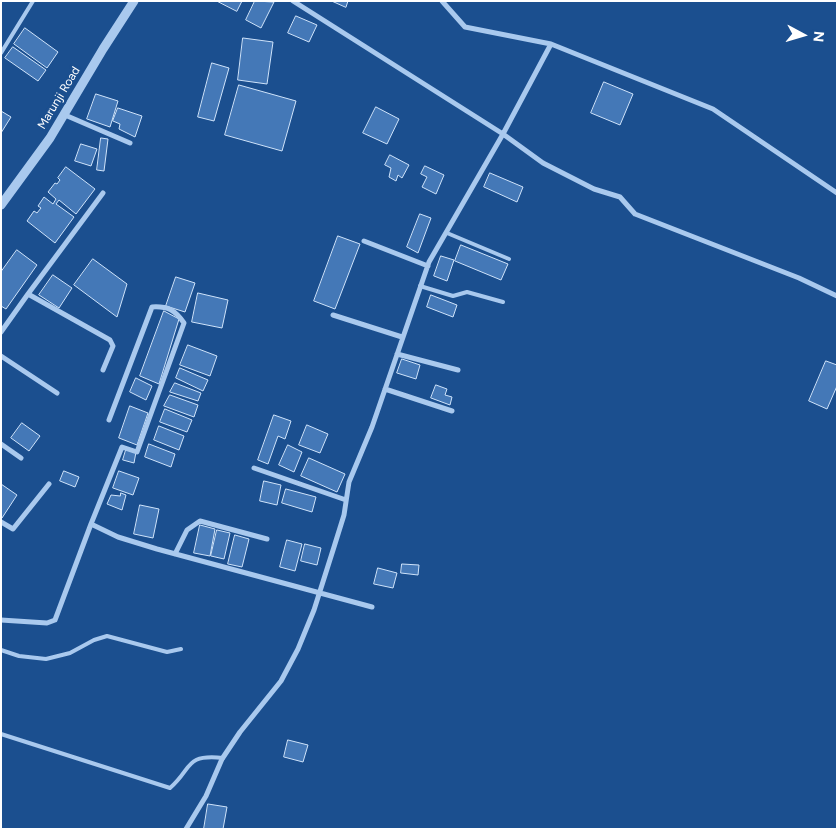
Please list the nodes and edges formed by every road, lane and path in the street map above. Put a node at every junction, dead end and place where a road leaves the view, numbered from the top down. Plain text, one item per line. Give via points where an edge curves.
1 (33, 1) edge
2 (134, 1) edge
3 (293, 1) edge
4 (442, 1) edge
5 (551, 44) junction
6 (1, 53) edge
7 (64, 115) junction
8 (504, 134) junction
9 (130, 143) dead end
10 (103, 193) dead end
11 (837, 193) edge
12 (1, 205) edge
13 (448, 233) junction
14 (364, 241) dead end
15 (509, 259) dead end
16 (428, 266) junction
17 (420, 286) junction
18 (28, 294) junction
19 (837, 296) edge
20 (503, 302) dead end
21 (333, 315) dead end
22 (1, 332) edge
23 (402, 337) junction
24 (397, 354) junction
25 (1, 356) edge
26 (103, 370) dead end
27 (458, 370) dead end
28 (385, 389) junction
29 (57, 393) dead end
30 (452, 411) dead end
31 (109, 420) dead end
32 (1, 444) edge
33 (21, 458) dead end
34 (254, 468) dead end
35 (49, 484) dead end
36 (346, 500) junction
37 (1, 522) edge
38 (91, 524) junction
39 (267, 539) dead end
40 (175, 554) junction
41 (318, 594) junction
42 (372, 607) dead end
43 (1, 620) edge
44 (181, 649) dead end
45 (1, 650) edge
46 (1, 734) edge
47 (223, 758) junction
48 (186, 829) edge

1 - 6 lane
2 - 7 street, Marunji Road
3 - 8 street
4 - 5 street via 466,27
5 - 8 street
5 - 11 street via 713,109
7 - 9 street
7 - 12 street, Marunji Road
8 - 13 street
8 - 19 street via 544,163 594,189 620,197 635,214
10 - 18 street
13 - 15 lane
13 - 16 street
14 - 16 street
16 - 17 street
17 - 20 lane via 453,296 467,292
17 - 23 street
18 - 22 street
18 - 26 street via 110,340 113,346
21 - 23 street
23 - 24 street
24 - 27 street
24 - 28 street
25 - 29 street
28 - 30 street
28 - 36 street via 349,482
31 - 38 street via 152,308 162,306 175,310 184,323 137,452 122,447
32 - 33 street
34 - 36 street
35 - 37 street via 14,529
36 - 41 street
38 - 40 street via 118,537
38 - 43 street via 56,620 47,623
39 - 40 street via 200,521 187,530
40 - 41 street
41 - 42 street
41 - 47 street via 298,649 282,681
44 - 45 lane via 167,652 107,636 70,653 46,658 19,656
46 - 47 lane via 160,787 170,788 196,758
47 - 48 street

